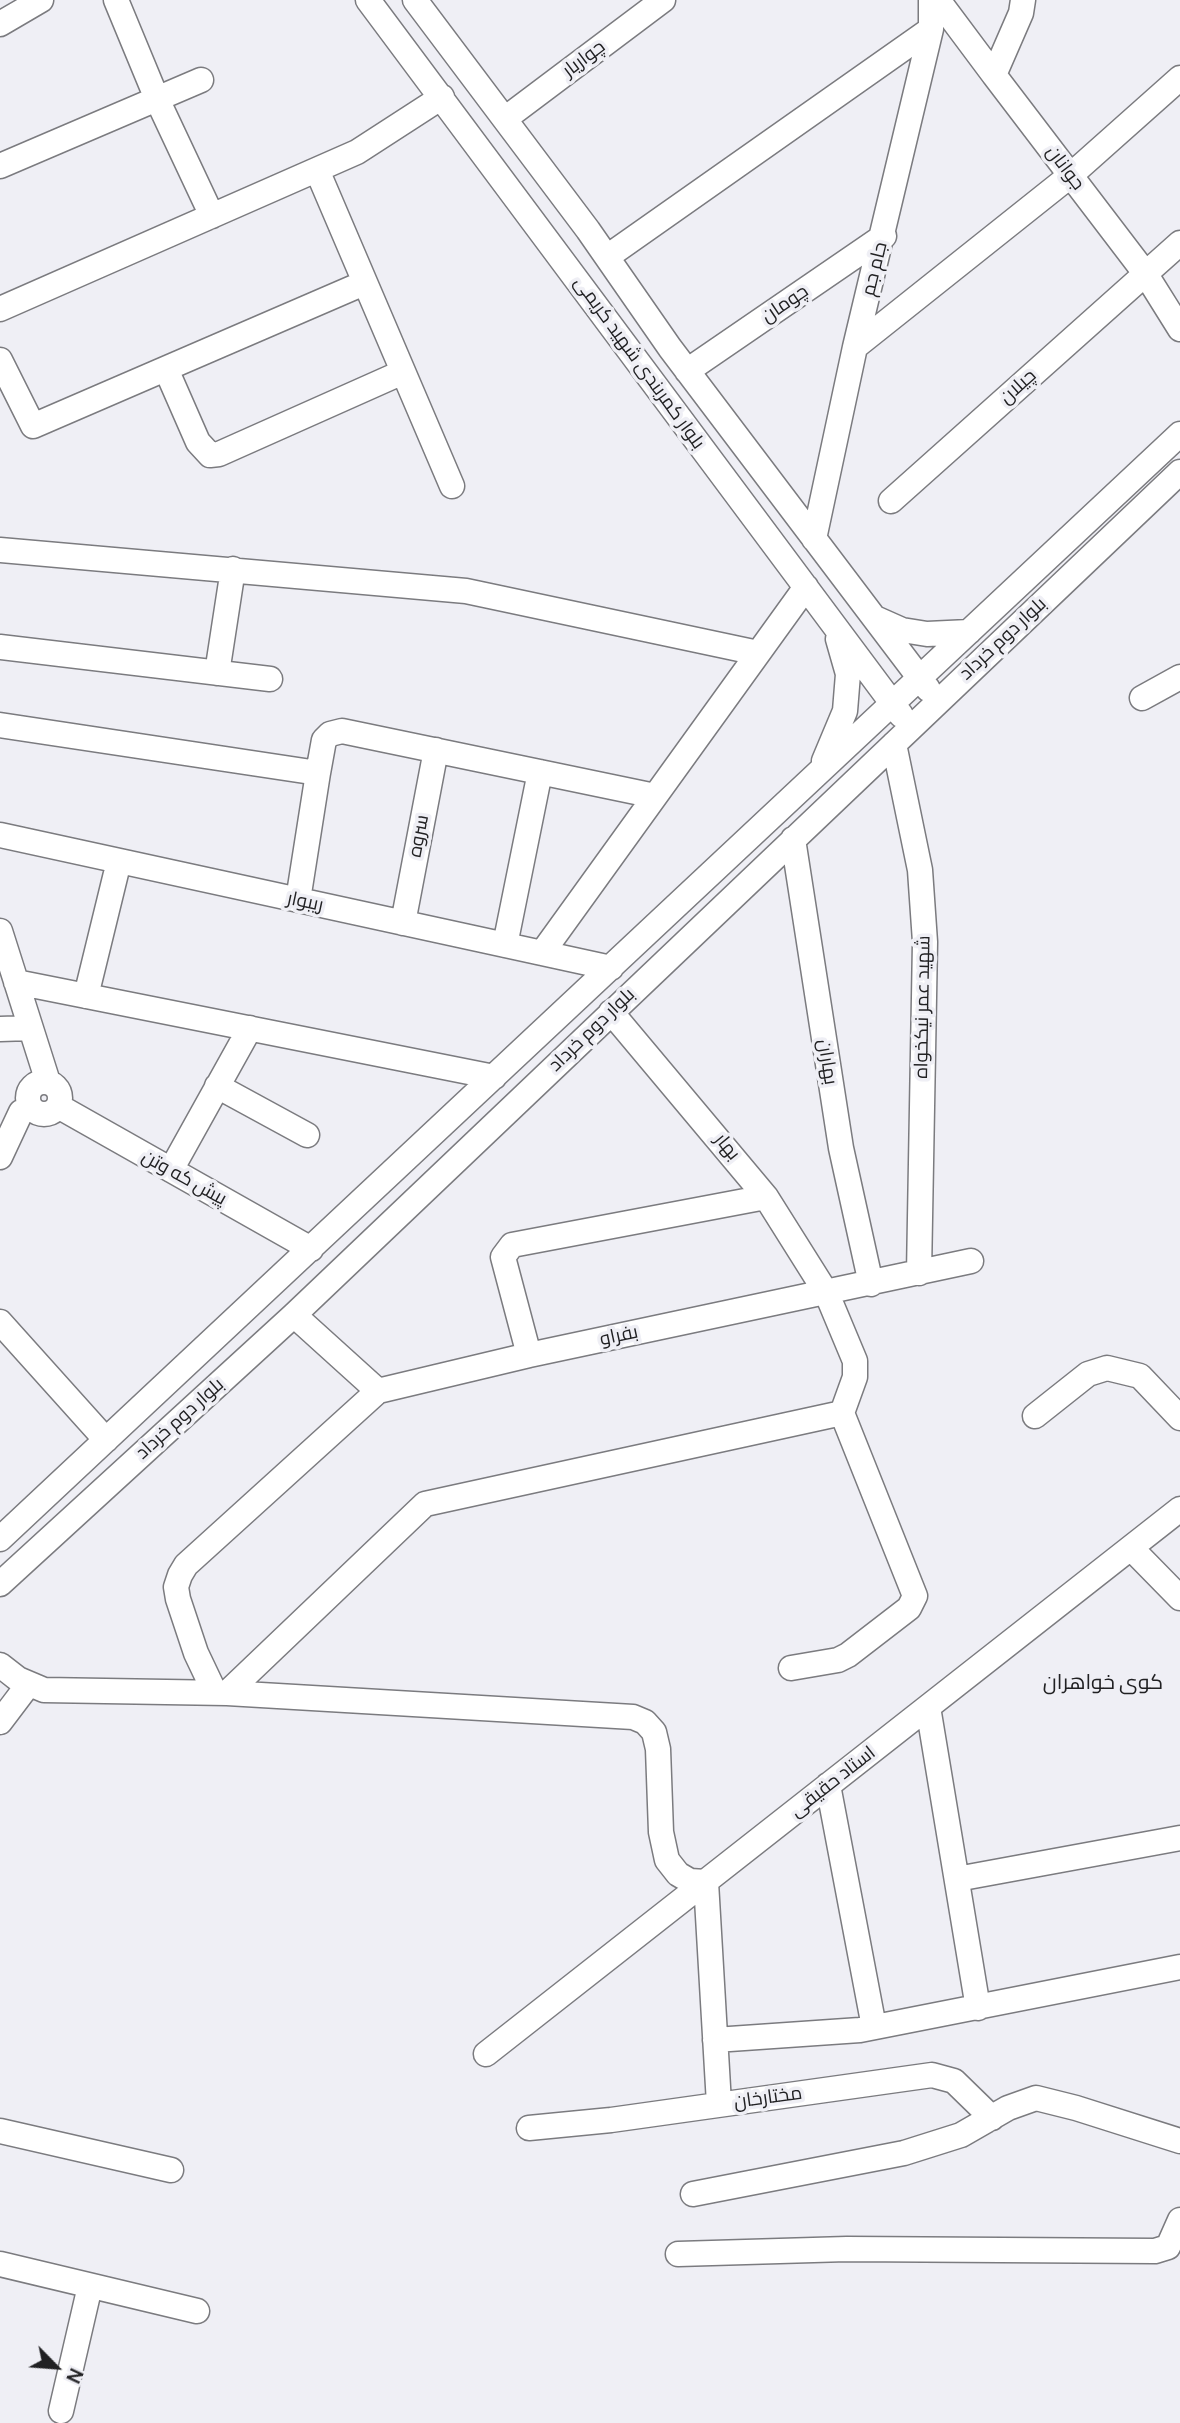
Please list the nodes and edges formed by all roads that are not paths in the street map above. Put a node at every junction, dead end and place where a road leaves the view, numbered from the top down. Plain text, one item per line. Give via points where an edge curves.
1 (41, 0) edge
2 (116, 0) edge
3 (368, 0) edge
4 (415, 0) edge
5 (663, 0) edge
6 (931, 0) edge
7 (938, 0) edge
8 (1023, 0) edge
9 (0, 24) edge
10 (931, 29) junction
11 (994, 75) junction
12 (1180, 78) edge
13 (201, 80) dead end
14 (442, 97) junction
15 (156, 99) junction
16 (506, 118) junction
17 (0, 166) edge
18 (317, 170) junction
19 (1071, 175) junction
20 (212, 216) junction
21 (884, 236) junction
22 (1180, 243) edge
23 (607, 257) junction
24 (1145, 273) junction
25 (364, 283) junction
26 (0, 309) edge
27 (1180, 329) edge
28 (855, 347) junction
29 (0, 360) edge
30 (166, 369) junction
31 (687, 371) junction
32 (402, 372) junction
33 (1180, 434) edge
34 (1180, 472) edge
35 (452, 486) dead end
36 (891, 501) dead end
37 (814, 539) junction
38 (0, 550) edge
39 (233, 569) junction
40 (1032, 572) junction
41 (806, 587) junction
42 (1048, 596) junction
43 (873, 616) junction
44 (834, 625) junction
45 (969, 632) junction
46 (0, 646) edge
47 (758, 653) junction
48 (218, 673) junction
49 (1180, 677) edge
50 (920, 678) junction
51 (270, 679) dead end
52 (1142, 698) dead end
53 (937, 701) junction
54 (893, 703) junction
55 (0, 725) edge
56 (902, 735) junction
57 (436, 750) junction
58 (540, 772) junction
59 (318, 773) junction
60 (817, 775) junction
61 (655, 796) junction
62 (0, 835) edge
63 (793, 839) junction
64 (119, 861) junction
65 (298, 900) junction
66 (403, 923) junction
67 (0, 931) edge
68 (505, 945) junction
69 (542, 953) junction
70 (611, 968) junction
71 (16, 982) junction
72 (86, 996) junction
73 (611, 1012) junction
74 (30, 1028) junction
75 (250, 1028) junction
76 (0, 1029) edge
77 (494, 1077) junction
78 (217, 1086) junction
79 (29, 1110) edge
80 (307, 1135) dead end
81 (0, 1157) edge
82 (171, 1170) junction
83 (766, 1196) junction
84 (311, 1249) junction
85 (971, 1261) dead end
86 (919, 1273) junction
87 (871, 1284) junction
88 (827, 1294) junction
89 (294, 1315) junction
90 (0, 1322) edge
91 (530, 1354) junction
92 (378, 1391) junction
93 (842, 1413) junction
94 (1035, 1416) dead end
95 (1180, 1418) edge
96 (106, 1440) junction
97 (1180, 1509) edge
98 (0, 1539) edge
99 (1130, 1548) junction
100 (0, 1584) edge
101 (1180, 1598) edge
102 (0, 1665) edge
103 (791, 1668) dead end
104 (28, 1685) junction
105 (221, 1693) junction
106 (928, 1707) junction
107 (0, 1722) edge
108 (828, 1785) junction
109 (1180, 1838) edge
110 (957, 1879) junction
111 (706, 1882) junction
112 (1180, 1967) edge
113 (978, 2008) junction
114 (874, 2027) junction
115 (715, 2039) junction
116 (486, 2054) dead end
117 (719, 2104) junction
118 (992, 2118) junction
119 (528, 2128) dead end
120 (0, 2131) edge
121 (1180, 2141) edge
122 (171, 2170) dead end
123 (693, 2194) dead end
124 (1180, 2220) edge
125 (678, 2254) dead end
126 (0, 2264) edge
127 (90, 2286) junction
128 (197, 2311) dead end
129 (61, 2412) dead end

1 - 9 street
2 - 15 street
3 - 14 street, بلوار کمربندی شهید کریمی
4 - 16 street, بلوار کمربندی شهید کریمی
5 - 16 street, چواریار
6 - 10 street, جام جم
7 - 11 street, جوانان
8 - 11 street
10 - 21 street, جام جم
10 - 23 street
11 - 19 street, جوانان
12 - 19 street
13 - 15 street
14 - 18 street via 357,152
14 - 41 street, بلوار کمربندی شهید کریمی
15 - 17 street
15 - 20 street
16 - 23 street, بلوار کمربندی شهید کریمی
18 - 20 street
18 - 25 street
19 - 24 street, جوانان
19 - 28 street
20 - 26 street
21 - 28 street, جام جم
21 - 31 street, چومان
22 - 24 street, چیلان
23 - 31 street, بلوار کمربندی شهید کریمی
24 - 27 street, جوانان
24 - 36 street, چیلان
25 - 30 street
25 - 32 street
28 - 37 street, جام جم
29 - 30 street via 33,426
30 - 32 street via 198,442 210,454 219,454
31 - 37 street, بلوار کمربندی شهید کریمی
32 - 35 street
33 - 40 street, بلوار دوم خرداد
34 - 42 street, بلوار دوم خرداد
37 - 43 street, بلوار کمربندی شهید کریمی
38 - 39 street
39 - 47 street via 466,591
39 - 48 street
40 - 42 street
40 - 45 street, بلوار دوم خرداد
41 - 44 street, بلوار کمربندی شهید کریمی
41 - 47 street
42 - 53 street, بلوار دوم خرداد
43 - 45 street via 902,630
43 - 50 street, بلوار کمربندی شهید کریمی
44 - 54 street, بلوار کمربندی شهید کریمی
44 - 60 street via 848,674 847,692 836,736
45 - 50 street, بلوار دوم خرداد
46 - 48 street
47 - 61 street
48 - 51 street
49 - 52 street
50 - 53 street, بلوار کمربندی شهید کریمی
50 - 54 street, بلوار دوم خرداد
53 - 56 street, بلوار دوم خرداد
54 - 56 street, بلوار کمربندی شهید کریمی
54 - 60 street, بلوار دوم خرداد
55 - 59 street
56 - 63 street, بلوار دوم خرداد
56 - 86 street, شهید عمر نیکخواه via 925,942
57 - 58 street
57 - 59 street via 342,731 324,740
57 - 66 street, سروه
58 - 61 street
58 - 68 street
59 - 65 street
60 - 70 street, بلوار دوم خرداد
61 - 69 street
62 - 64 street, ریبوار
63 - 73 street, بلوار دوم خرداد
63 - 87 street, بهاران via 841,1148
64 - 65 street, ریبوار
64 - 72 street
65 - 66 street, ریبوار
66 - 68 street, ریبوار
67 - 71 street
68 - 69 street, ریبوار
69 - 70 street, ریبوار
70 - 77 street, بلوار دوم خرداد
71 - 72 street
71 - 74 street
72 - 75 street
73 - 83 street, بهار
73 - 89 street, بلوار دوم خرداد
74 - 76 street
74 - 79 street via 48,1082 31,1089
75 - 77 street
75 - 78 street
77 - 84 street, بلوار دوم خرداد
78 - 80 street
78 - 82 street
79 - 81 street
79 - 82 street, پیش که وتن
82 - 84 street, پیش که وتن
83 - 88 street, بهار
83 - 91 street via 512,1245 503,1257
84 - 96 street, بلوار دوم خرداد
85 - 86 street, بفراو
86 - 87 street, بفراو
87 - 88 street, بفراو
88 - 91 street, بفراو
88 - 93 street, بهار via 855,1361 855,1377
89 - 92 street
89 - 100 street, بلوار دوم خرداد
90 - 96 street
91 - 92 street, بفراو
92 - 105 street via 180,1575 178,1600 196,1653
93 - 103 street via 915,1596 909,1608 838,1660
93 - 105 street via 425,1504
94 - 95 street via 1088,1374 1107,1368 1140,1376
96 - 98 street, بلوار دوم خرداد
97 - 99 street, استاد حقیقی
99 - 101 street
99 - 106 street, استاد حقیقی
102 - 104 street
104 - 105 street via 44,1690
104 - 107 street
105 - 111 street via 633,1717 654,1732 667,1860 690,1881
106 - 108 street, استاد حقیقی
106 - 110 street
108 - 111 street, استاد حقیقی
108 - 114 street
109 - 110 street
110 - 113 street
111 - 115 street
111 - 116 street, استاد حقیقی
112 - 113 street
113 - 114 street
114 - 115 street
115 - 117 street
117 - 118 street, مختارخان via 932,2075 954,2081
117 - 119 street, مختارخان
118 - 121 street via 1036,2098
118 - 123 street via 961,2135 904,2153
120 - 122 street
124 - 125 street via 1168,2247 1155,2251 847,2249
126 - 127 street
127 - 128 street
127 - 129 street

